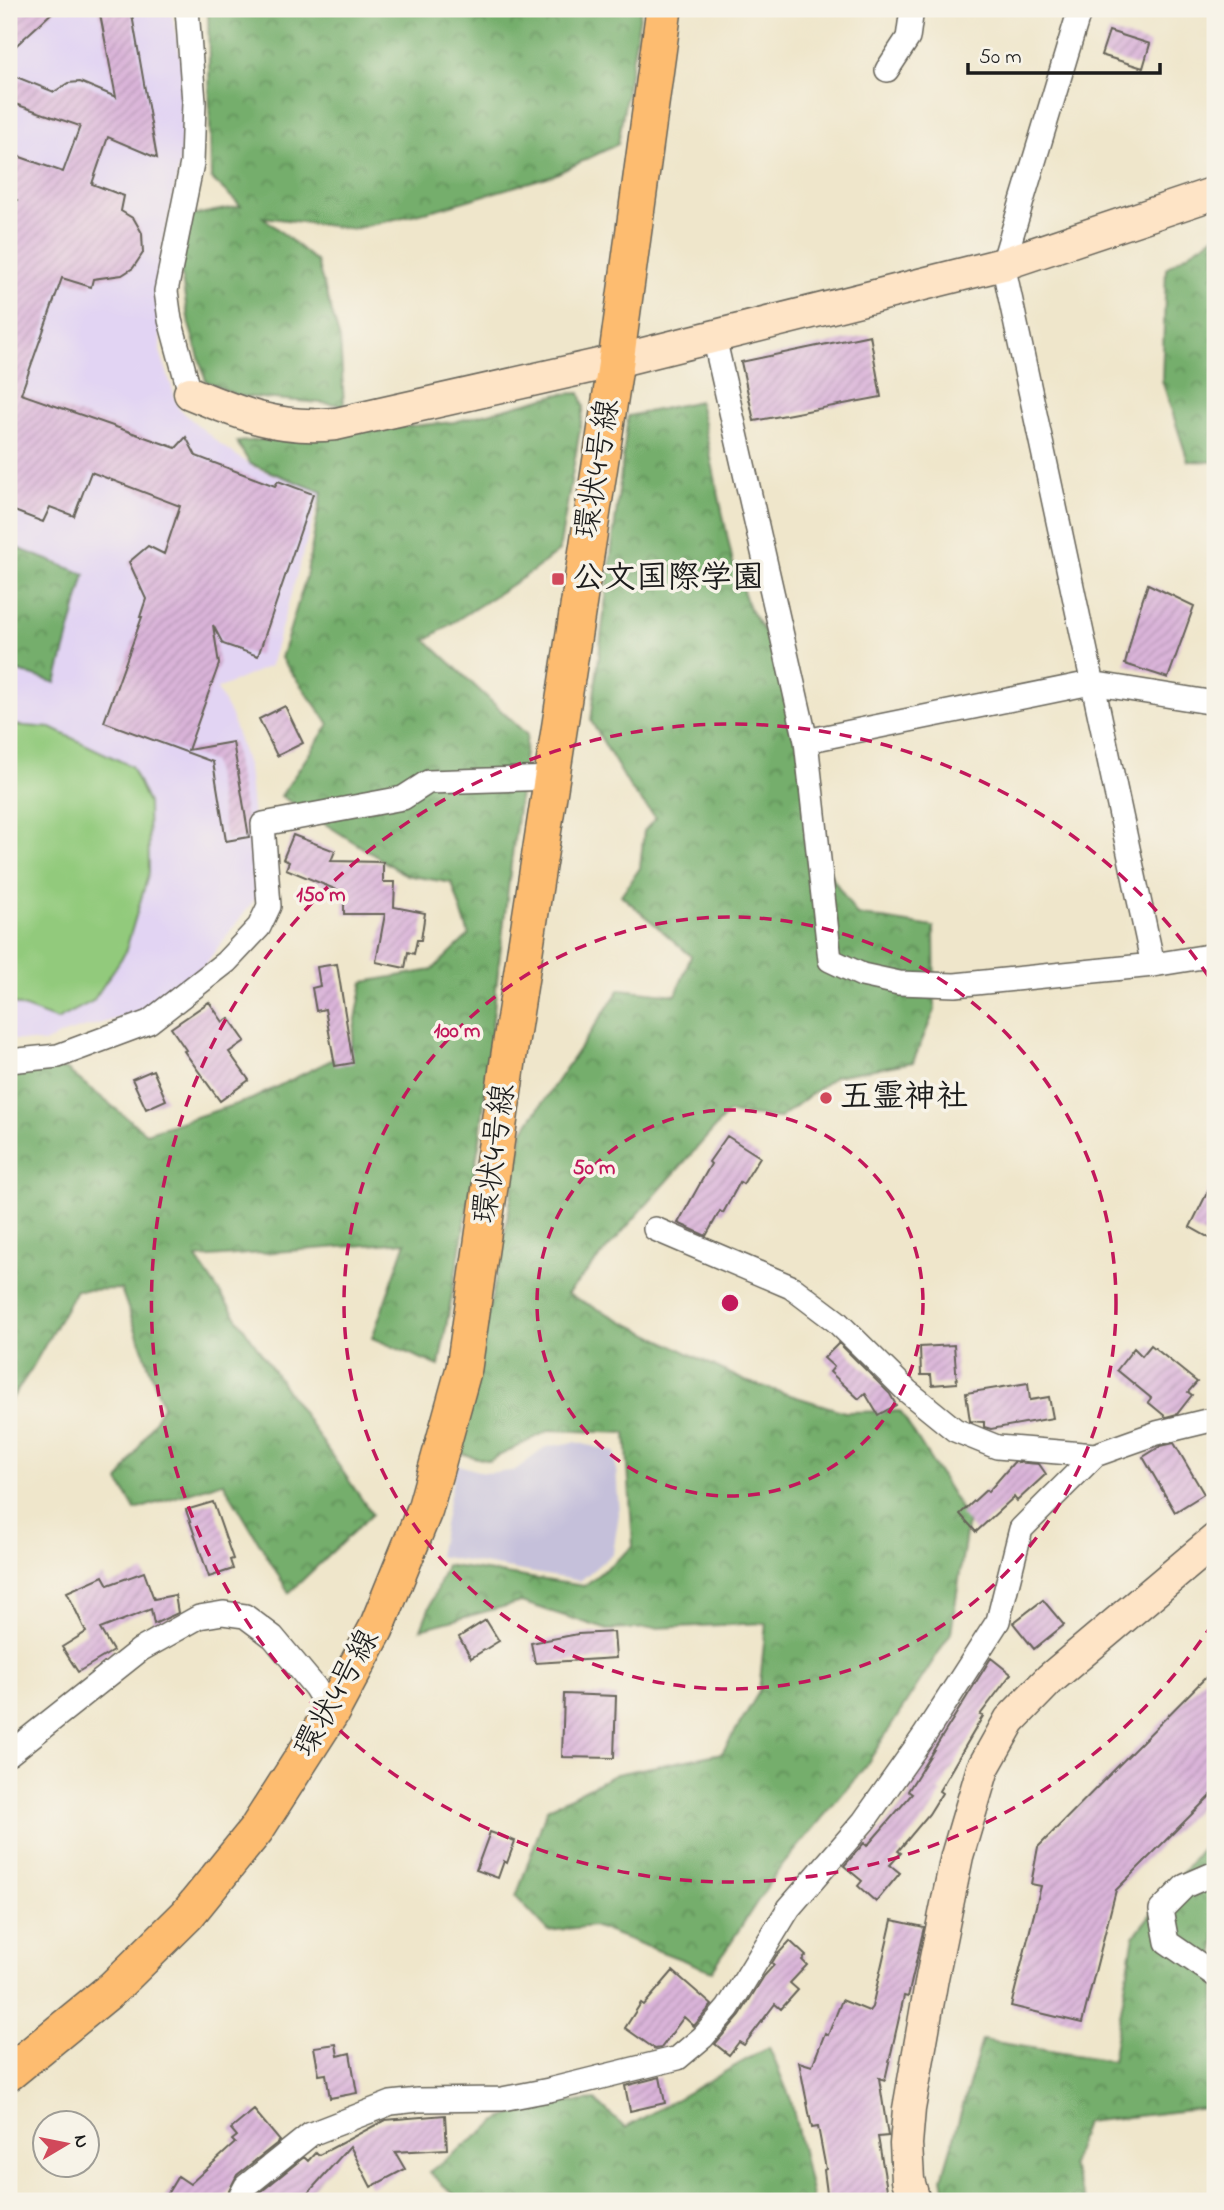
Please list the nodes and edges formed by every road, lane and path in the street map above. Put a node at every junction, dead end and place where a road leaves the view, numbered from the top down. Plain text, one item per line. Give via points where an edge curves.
1 (187, 9) edge
2 (664, 9) edge
3 (912, 9) edge
4 (1080, 9) edge
5 (887, 70) dead end
6 (1215, 193) edge
7 (1003, 264) junction
8 (713, 337) junction
9 (616, 362) junction
10 (190, 393) joint
11 (1091, 683) junction
12 (1215, 702) edge
13 (806, 741) junction
14 (552, 778) junction
15 (1215, 955) edge
16 (1153, 965) junction
17 (9, 1061) edge
18 (655, 1229) dead end
19 (1215, 1419) edge
20 (1095, 1455) junction
21 (1215, 1540) edge
22 (331, 1713) junction
23 (9, 1754) edge
24 (1215, 1873) edge
25 (1215, 1975) edge
26 (9, 2073) edge
27 (238, 2201) edge
28 (914, 2201) edge

1 - 10 street via 194,102 192,163 166,291
2 - 9 main road, 環状4号線
3 - 5 street via 908,38
4 - 7 street
6 - 7 street
7 - 8 street
7 - 11 street
8 - 9 street
8 - 13 street
9 - 10 street via 306,427 235,411
9 - 14 main road, 環状4号線
11 - 12 street
11 - 13 street
11 - 16 street
13 - 16 street via 830,960 862,975 899,983 955,985
14 - 17 street via 428,782 403,798 263,824 269,906 259,927 226,962 149,1022 58,1056
14 - 22 main road, 環状4号線 via 464,1368 425,1509 376,1629
15 - 16 street
18 - 20 street via 791,1287 836,1321 907,1391 955,1430 997,1447
19 - 20 street
20 - 27 street via 1021,1529 998,1621 864,1821 789,1908 728,2008 695,2044 678,2058 549,2090 502,2099 391,2103 311,2134 246,2186
21 - 28 street via 1050,1679 1010,1720 983,1768 957,1856 909,2109 906,2144
22 - 23 street via 273,1637 245,1616 223,1613 199,1617 140,1650
22 - 26 main road, 環状4号線 via 256,1830 187,1914 113,1988
24 - 25 street via 1185,1886 1161,1910 1167,1942

